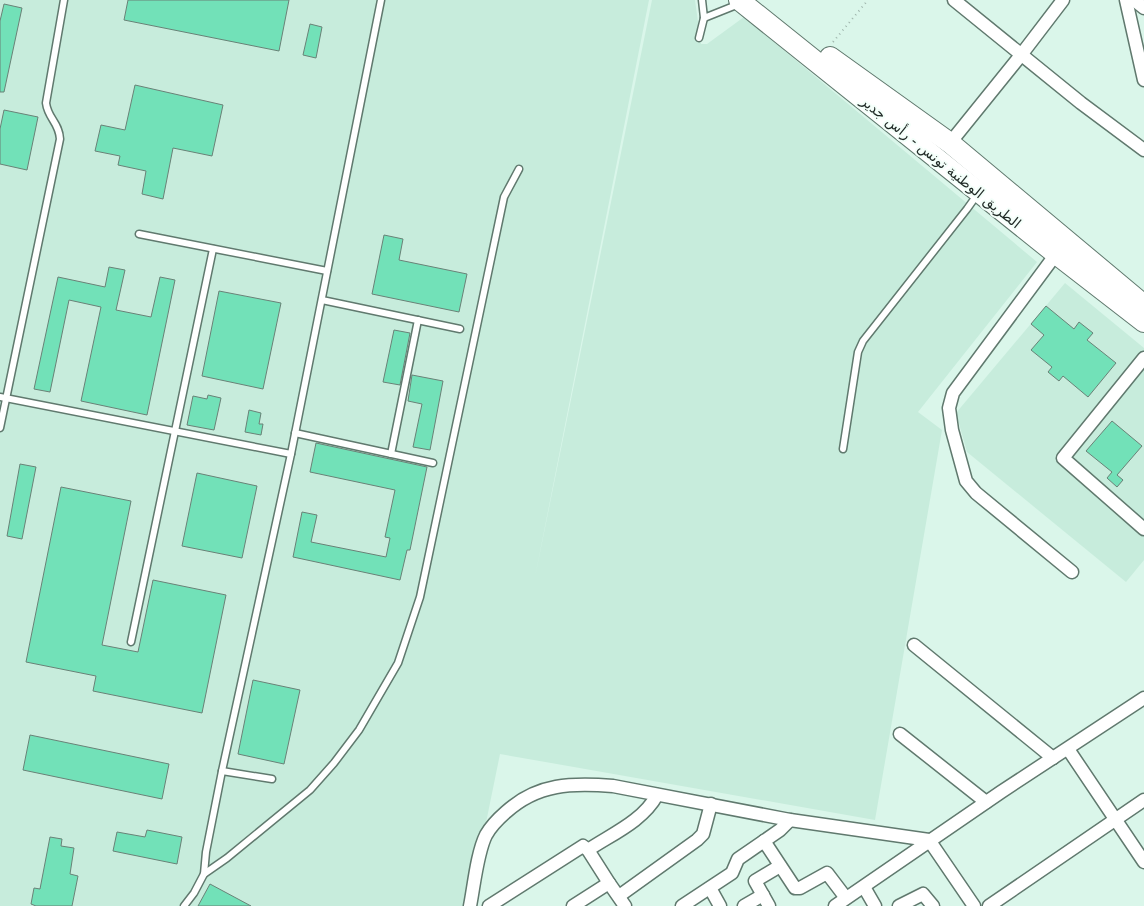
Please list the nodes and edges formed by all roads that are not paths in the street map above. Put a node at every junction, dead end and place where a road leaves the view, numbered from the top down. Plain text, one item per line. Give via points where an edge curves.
1 (64, 0) edge
2 (381, 0) edge
3 (702, 0) edge
4 (954, 0) edge
5 (1063, 0) edge
6 (1126, 0) edge
7 (1134, 0) edge
8 (747, 1) edge
9 (1144, 8) edge
10 (704, 18) junction
11 (699, 38) dead end
12 (1021, 55) junction
13 (1144, 80) edge
14 (950, 143) junction
15 (1144, 150) edge
16 (520, 169) dead end
17 (979, 192) junction
18 (139, 234) dead end
19 (213, 249) junction
20 (1056, 254) junction
21 (327, 271) junction
22 (322, 300) junction
23 (1144, 305) edge
24 (418, 320) junction
25 (1144, 322) edge
26 (460, 329) dead end
27 (1144, 358) edge
28 (3, 398) edge
29 (0, 428) edge
30 (175, 431) junction
31 (295, 433) junction
32 (843, 449) dead end
33 (291, 454) junction
34 (391, 454) junction
35 (433, 463) dead end
36 (1144, 529) edge
37 (1072, 572) dead end
38 (131, 642) dead end
39 (914, 645) dead end
40 (1144, 698) edge
41 (900, 734) dead end
42 (1068, 749) junction
43 (1053, 758) junction
44 (222, 771) junction
45 (272, 779) dead end
46 (657, 795) junction
47 (1144, 800) edge
48 (986, 802) junction
49 (710, 804) junction
50 (790, 820) junction
51 (1115, 820) junction
52 (929, 840) junction
53 (764, 842) junction
54 (588, 850) junction
55 (1144, 862) edge
56 (780, 866) junction
57 (204, 874) junction
58 (609, 883) junction
59 (864, 887) junction
60 (710, 888) junction
61 (846, 898) junction
62 (622, 901) edge
63 (766, 901) edge
64 (184, 906) edge
65 (470, 906) edge
66 (489, 906) edge
67 (573, 906) edge
68 (682, 906) edge
69 (720, 906) edge
70 (744, 906) edge
71 (835, 906) edge
72 (875, 906) edge
73 (899, 906) edge
74 (933, 906) edge
75 (974, 906) edge
76 (989, 906) edge

1 - 28 lane via 46,103 60,139
2 - 21 lane
3 - 10 lane
4 - 12 street
5 - 12 street
6 - 13 street
7 - 9 street
8 - 10 lane
8 - 14 main road, الطريق الوطنية تونس - رأس جدير
8 - 17 main road, الطريق الوطنية تونس - رأس جدير
10 - 11 lane
12 - 14 street
12 - 15 street
14 - 23 main road, الطريق الوطنية تونس - رأس جدير
16 - 57 lane via 504,197 420,597 398,663 359,730 310,790
17 - 20 main road, الطريق الوطنية تونس - رأس جدير
17 - 32 lane via 862,341
18 - 19 lane
19 - 21 lane
19 - 30 lane
20 - 25 main road, الطريق الوطنية تونس - رأس جدير
20 - 37 street via 954,393 949,408 966,481 976,493
21 - 22 lane
22 - 24 lane
22 - 31 lane
24 - 26 lane
24 - 34 lane
27 - 36 street via 1064,458
28 - 29 lane
28 - 30 lane
30 - 33 lane
30 - 38 lane
31 - 33 lane
31 - 34 lane
33 - 44 lane
34 - 35 lane
39 - 43 street
40 - 42 street
41 - 48 street
42 - 43 street
42 - 51 street
43 - 48 street
44 - 45 lane
44 - 57 lane
46 - 49 street
46 - 54 street via 643,814
46 - 65 street via 588,784 543,789 526,797 496,821 486,836
47 - 51 street
48 - 52 street
49 - 50 street
49 - 62 street via 703,834
50 - 52 street
50 - 53 street
51 - 55 street
51 - 76 street
52 - 59 street
52 - 75 street
53 - 56 street
53 - 60 street via 738,859 732,873
54 - 58 street
54 - 66 street via 583,846 578,848
56 - 61 street via 795,888 827,873
56 - 63 street via 755,881
57 - 64 lane
58 - 62 street
58 - 67 street
59 - 61 street
59 - 72 street
60 - 68 street
60 - 69 street
61 - 71 street
63 - 70 street
73 - 74 street via 923,894

